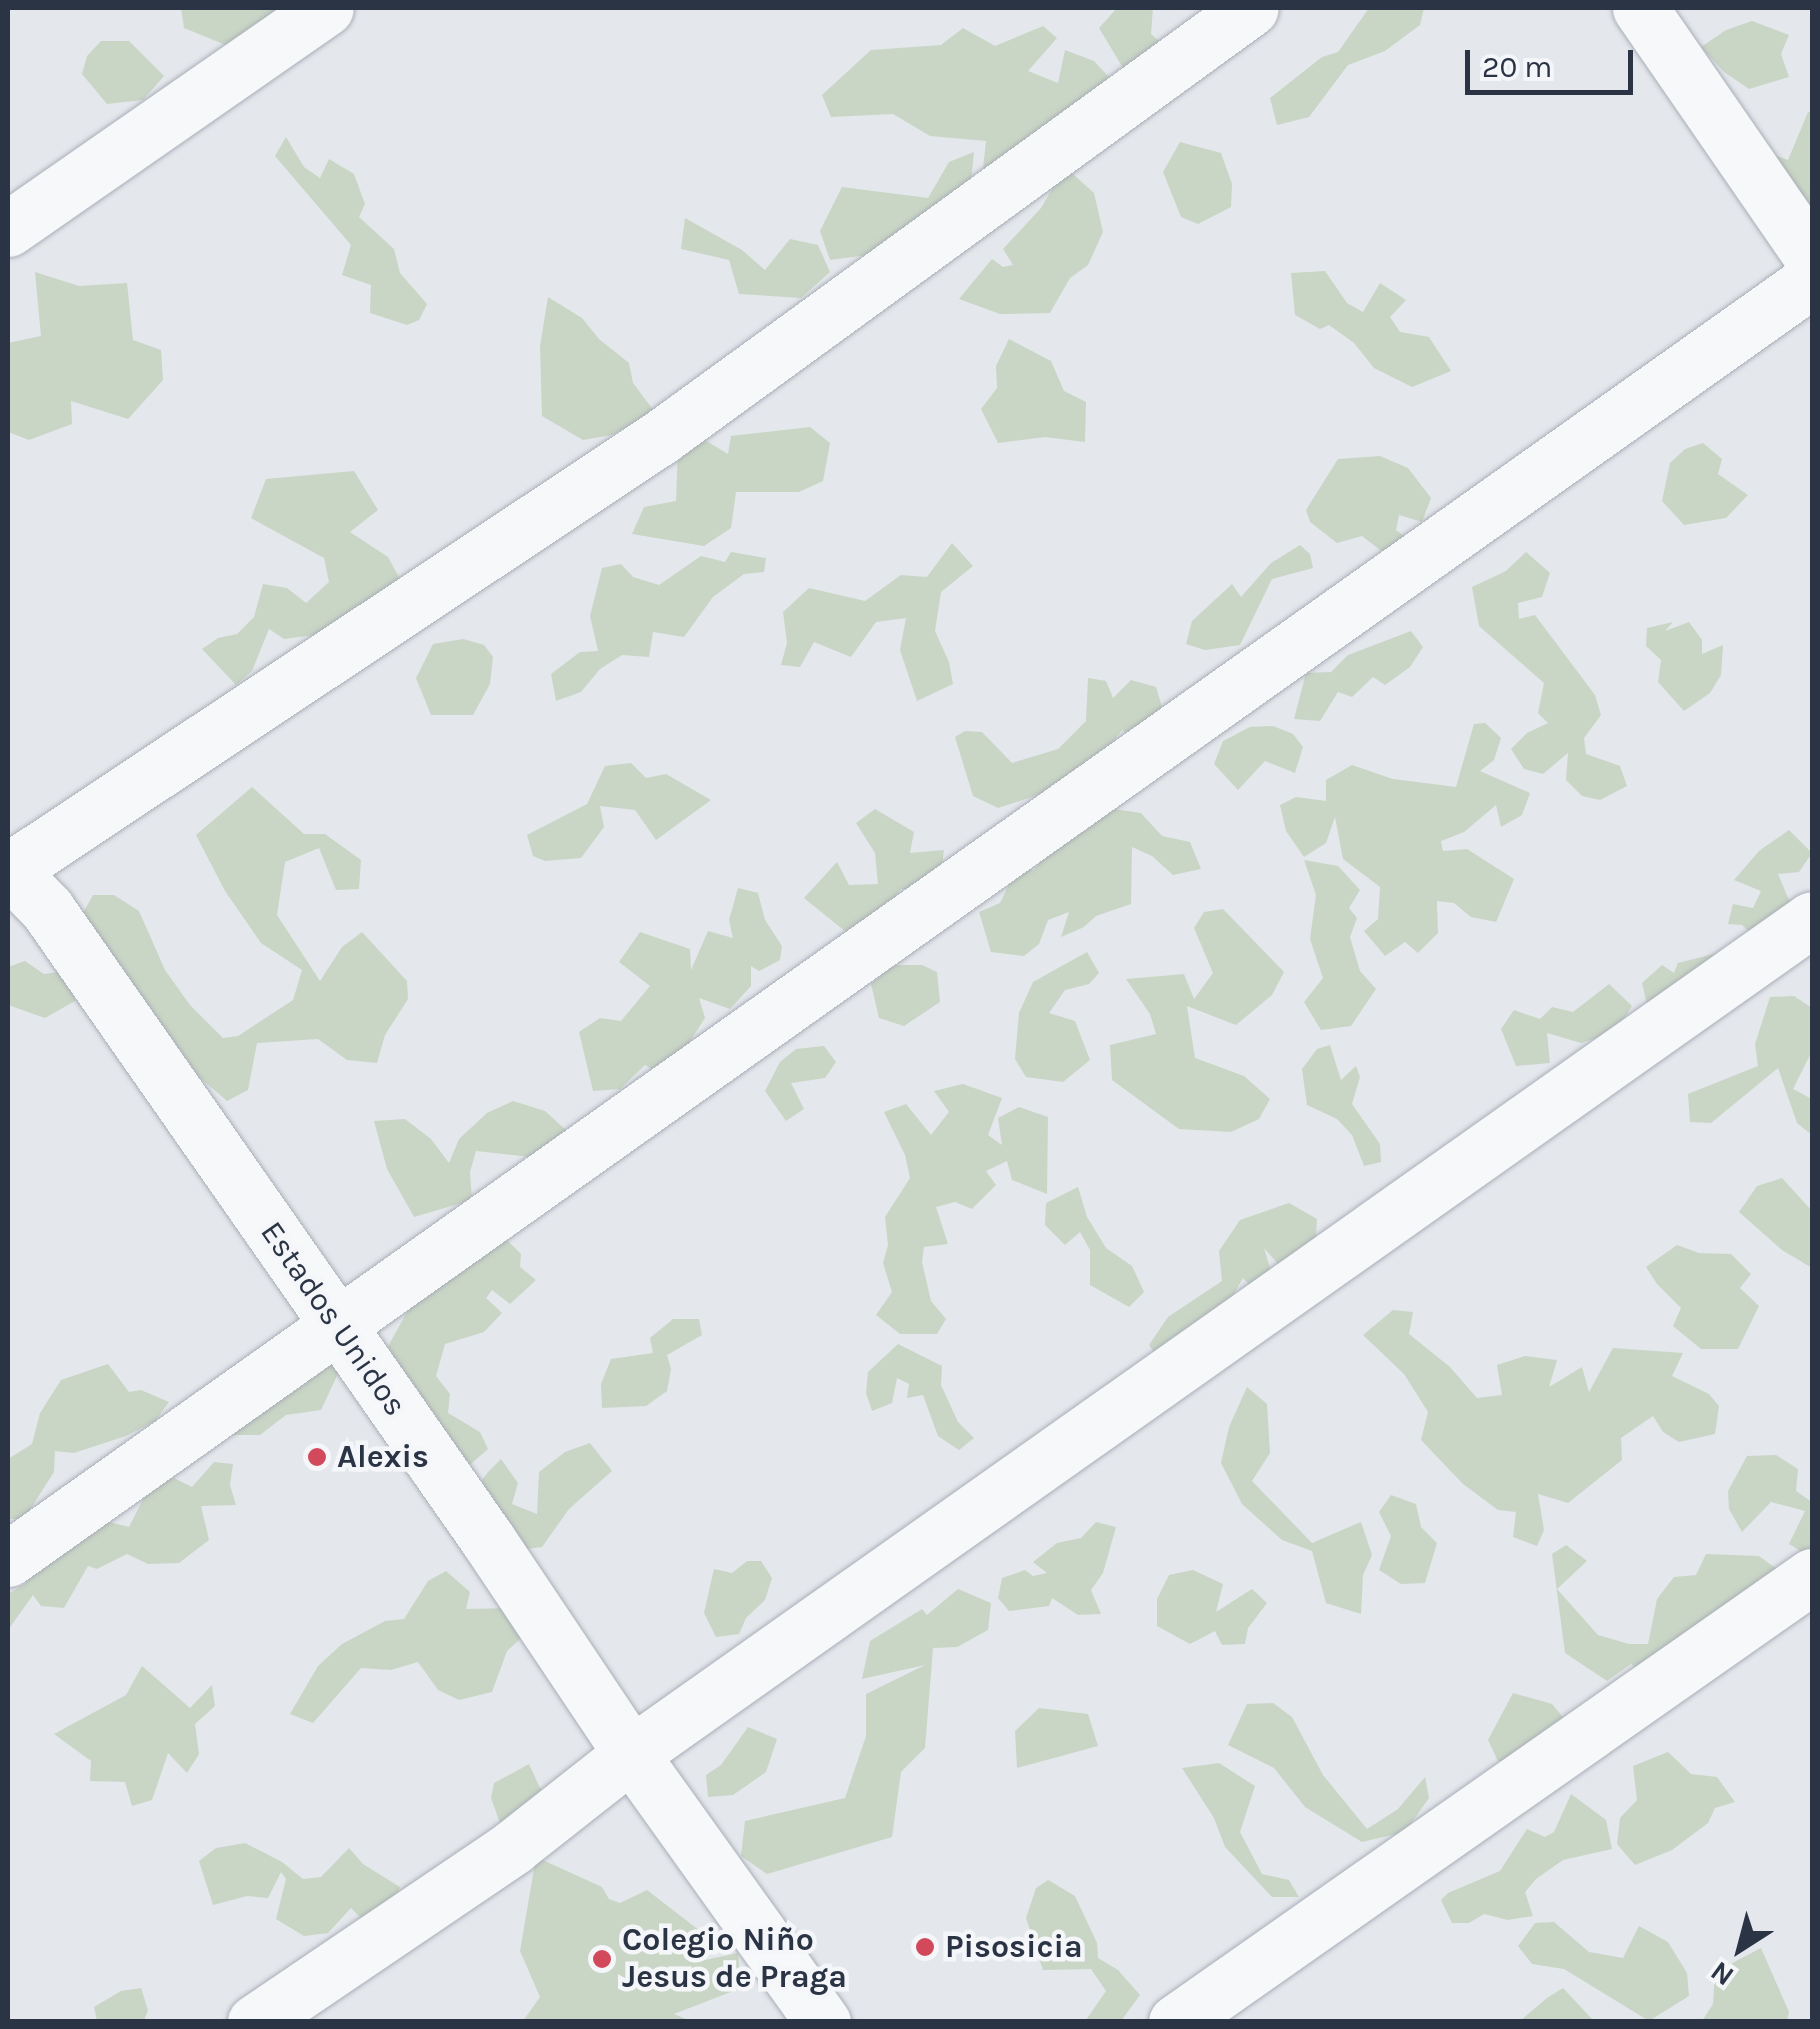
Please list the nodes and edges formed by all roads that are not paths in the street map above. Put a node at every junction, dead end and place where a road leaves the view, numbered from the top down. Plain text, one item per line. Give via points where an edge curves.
1 (326, 8) edge
2 (1251, 8) edge
3 (1640, 8) edge
4 (8, 228) edge
5 (1812, 257) edge
6 (1812, 280) edge
7 (8, 870) edge
8 (1812, 919) edge
9 (337, 1324) junction
10 (8, 1559) edge
11 (1812, 1576) edge
12 (631, 1754) junction
13 (255, 2022) edge
14 (824, 2022) edge
15 (1176, 2022) edge

1 - 4 street
2 - 7 street via 661,437
3 - 5 street
6 - 9 street
7 - 9 street, Estados Unidos via 46,909
8 - 12 street
9 - 10 street
9 - 12 street, Estados Unidos
11 - 15 street
12 - 13 street via 513,1846
12 - 14 street, Estados Unidos

